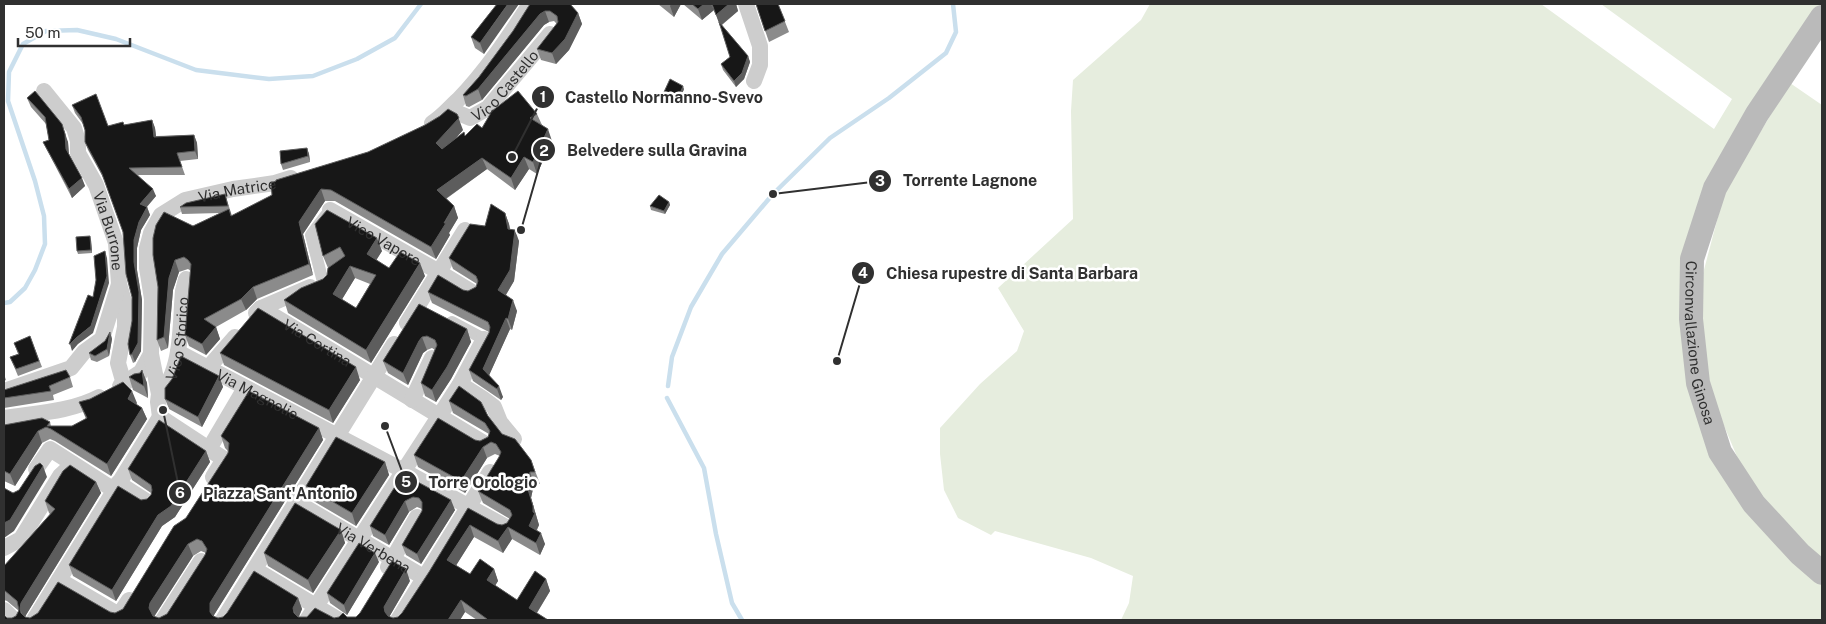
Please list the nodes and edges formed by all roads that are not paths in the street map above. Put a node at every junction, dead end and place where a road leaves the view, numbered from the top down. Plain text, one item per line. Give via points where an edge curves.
1 (530, 4) edge
2 (746, 4) edge
3 (1822, 17) edge
4 (552, 31) edge
5 (754, 81) dead end
6 (44, 91) dead end
7 (449, 109) junction
8 (417, 130) edge
9 (303, 174) edge
10 (330, 210) joint
11 (465, 230) edge
12 (439, 272) junction
13 (186, 279) dead end
14 (323, 282) joint
15 (119, 284) junction
16 (472, 292) edge
17 (261, 308) junction
18 (443, 318) edge
19 (484, 339) joint
20 (178, 352) junction
21 (151, 354) junction
22 (432, 358) edge
23 (208, 368) junction
24 (374, 376) junction
25 (124, 384) junction
26 (460, 384) junction
27 (5, 388) edge
28 (245, 388) junction
29 (412, 400) junction
30 (159, 404) junction
31 (438, 416) junction
32 (4, 418) edge
33 (336, 436) junction
34 (514, 439) edge
35 (484, 443) edge
36 (209, 449) junction
37 (73, 464) junction
38 (495, 464) edge
39 (36, 469) joint
40 (404, 471) junction
41 (27, 483) edge
42 (116, 487) junction
43 (203, 492) edge
44 (146, 502) edge
45 (296, 502) junction
46 (469, 507) junction
47 (417, 518) edge
48 (506, 528) edge
49 (359, 539) junction
50 (4, 548) edge
51 (393, 559) junction
52 (201, 561) edge
53 (256, 570) junction
54 (1822, 573) edge
55 (425, 578) junction
56 (59, 580) junction
57 (379, 582) edge
58 (136, 589) edge
59 (316, 606) junction
60 (4, 610) edge
61 (14, 620) edge
62 (34, 620) edge
63 (163, 620) edge
64 (223, 620) edge
65 (307, 620) edge
66 (339, 620) edge
67 (398, 620) edge

1 - 7 street via 475,82
2 - 5 street via 760,46 760,65
3 - 54 main road, Circonvallazione Ginosa via 1757,114 1715,188 1692,259 1691,319 1698,383 1720,452 1754,504
4 - 7 street, Vico Castello via 488,108 470,118
6 - 15 street, Via Burrone via 74,128 78,153 96,185 116,243
7 - 8 street via 440,119
9 - 21 street, Via Matrice via 275,183 185,200 161,215 147,248 152,299
10 - 12 street, Vico Vapore
10 - 14 street via 312,236
11 - 12 street
12 - 16 street, Vico Vapore
12 - 24 street via 423,307
13 - 20 street, Vico Storico
14 - 17 street
15 - 25 street, Via Burrone via 125,305 125,327 118,363
15 - 27 street via 102,338 71,368
17 - 23 street
17 - 24 street, Via Cortina
18 - 19 street
19 - 26 street
20 - 23 street, Via Magnolie
20 - 30 street, Vico Storico via 176,368
21 - 25 street via 141,372
21 - 30 street, Via Matrice
22 - 29 street
23 - 28 street, Via Magnolie
24 - 29 street, Via Cortina
24 - 33 street
25 - 32 street via 90,402
26 - 31 street
26 - 34 street via 494,407 500,422
28 - 33 street, Via Magnolie
28 - 36 street
29 - 31 street, Via Cortina
30 - 36 street
30 - 42 street, Vico Storico
31 - 35 street, Via Cortina
31 - 40 street
33 - 40 street, Via Magnolie
33 - 45 street
36 - 43 street via 224,459
37 - 39 street via 50,449
37 - 42 street
37 - 50 street via 60,476 21,539
38 - 46 street
39 - 41 street
40 - 46 street, Via Magnolie
40 - 49 street
42 - 44 street
42 - 56 street, Vico Storico
45 - 49 street, Via Verbena
45 - 53 street
46 - 48 street, Via Magnolie
46 - 55 street
47 - 51 street
49 - 51 street, Via Verbena
49 - 59 street
51 - 55 street, Via Verbena
51 - 57 street
52 - 63 street
53 - 59 street
53 - 64 street
55 - 67 street
56 - 58 street via 119,615
56 - 62 street, Vico Storico
59 - 65 street
59 - 66 street
60 - 61 street

